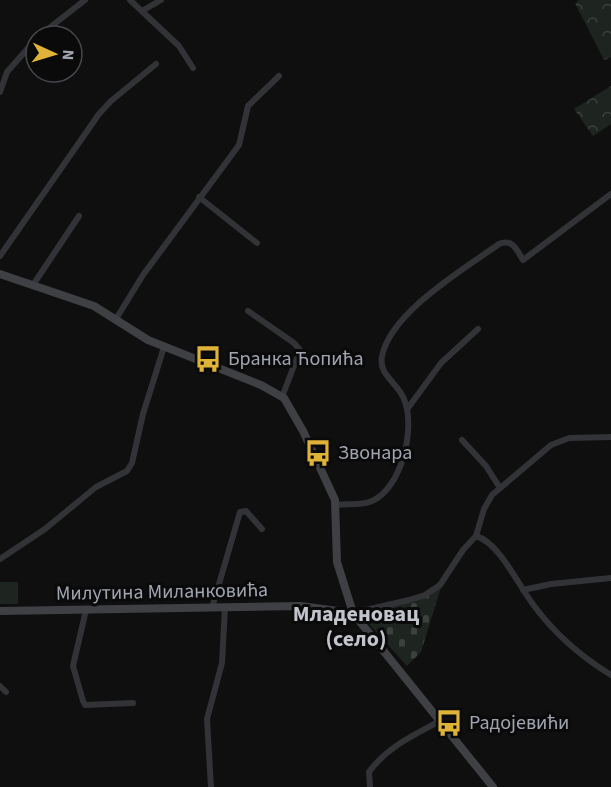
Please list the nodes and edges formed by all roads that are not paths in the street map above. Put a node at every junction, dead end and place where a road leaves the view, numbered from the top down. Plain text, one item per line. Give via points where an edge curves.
1 (85, 0) edge
2 (130, 0) edge
3 (161, 0) edge
4 (142, 11) junction
5 (52, 24) edge
6 (24, 52) edge
7 (156, 64) dead end
8 (193, 68) dead end
9 (279, 76) dead end
10 (0, 92) edge
11 (611, 194) edge
12 (199, 197) junction
13 (79, 216) dead end
14 (257, 243) dead end
15 (0, 256) edge
16 (0, 274) edge
17 (33, 285) junction
18 (248, 311) dead end
19 (116, 319) junction
20 (478, 329) dead end
21 (164, 347) junction
22 (282, 397) junction
23 (408, 408) junction
24 (611, 437) edge
25 (462, 440) dead end
26 (500, 488) junction
27 (336, 504) junction
28 (262, 529) dead end
29 (476, 536) junction
30 (0, 559) edge
31 (611, 578) edge
32 (523, 590) junction
33 (225, 607) junction
34 (212, 608) junction
35 (86, 610) junction
36 (0, 611) edge
37 (353, 613) junction
38 (611, 675) edge
39 (0, 686) edge
40 (6, 692) dead end
41 (133, 703) dead end
42 (440, 721) junction
43 (211, 787) edge
44 (370, 787) edge
45 (492, 787) edge

1 - 5 street
2 - 4 street
3 - 4 street
4 - 8 street via 179,46
6 - 10 street via 6,72
7 - 15 street via 99,114
9 - 12 street via 248,106 239,145
11 - 23 street via 523,260 512,244 499,244 429,293 412,310 381,357 383,371 401,390
12 - 14 street
12 - 19 street via 142,275
13 - 17 street
16 - 17 main road
17 - 19 main road via 94,306
18 - 22 street via 300,350
19 - 21 main road
20 - 23 street via 441,363
21 - 22 main road
21 - 30 street via 127,471 88,492 45,529
22 - 27 main road via 294,412
23 - 27 street via 407,441 387,489 367,503
24 - 26 street via 558,441
25 - 26 street
26 - 29 street via 485,505
27 - 37 main road via 337,562
28 - 34 street via 247,512 240,512
29 - 32 street via 492,545
29 - 37 street via 435,589 409,600
31 - 32 street
32 - 38 street via 576,650
33 - 34 main road, Милутина Миланковића
33 - 37 main road, Милутина Миланковића via 311,606
33 - 43 street via 222,663 207,719
34 - 35 main road, Милутина Миланковића
35 - 36 main road, Милутина Миланковића
35 - 41 street via 73,666 85,705
37 - 42 main road
39 - 40 street
42 - 44 street via 388,752 371,770
42 - 45 main road

